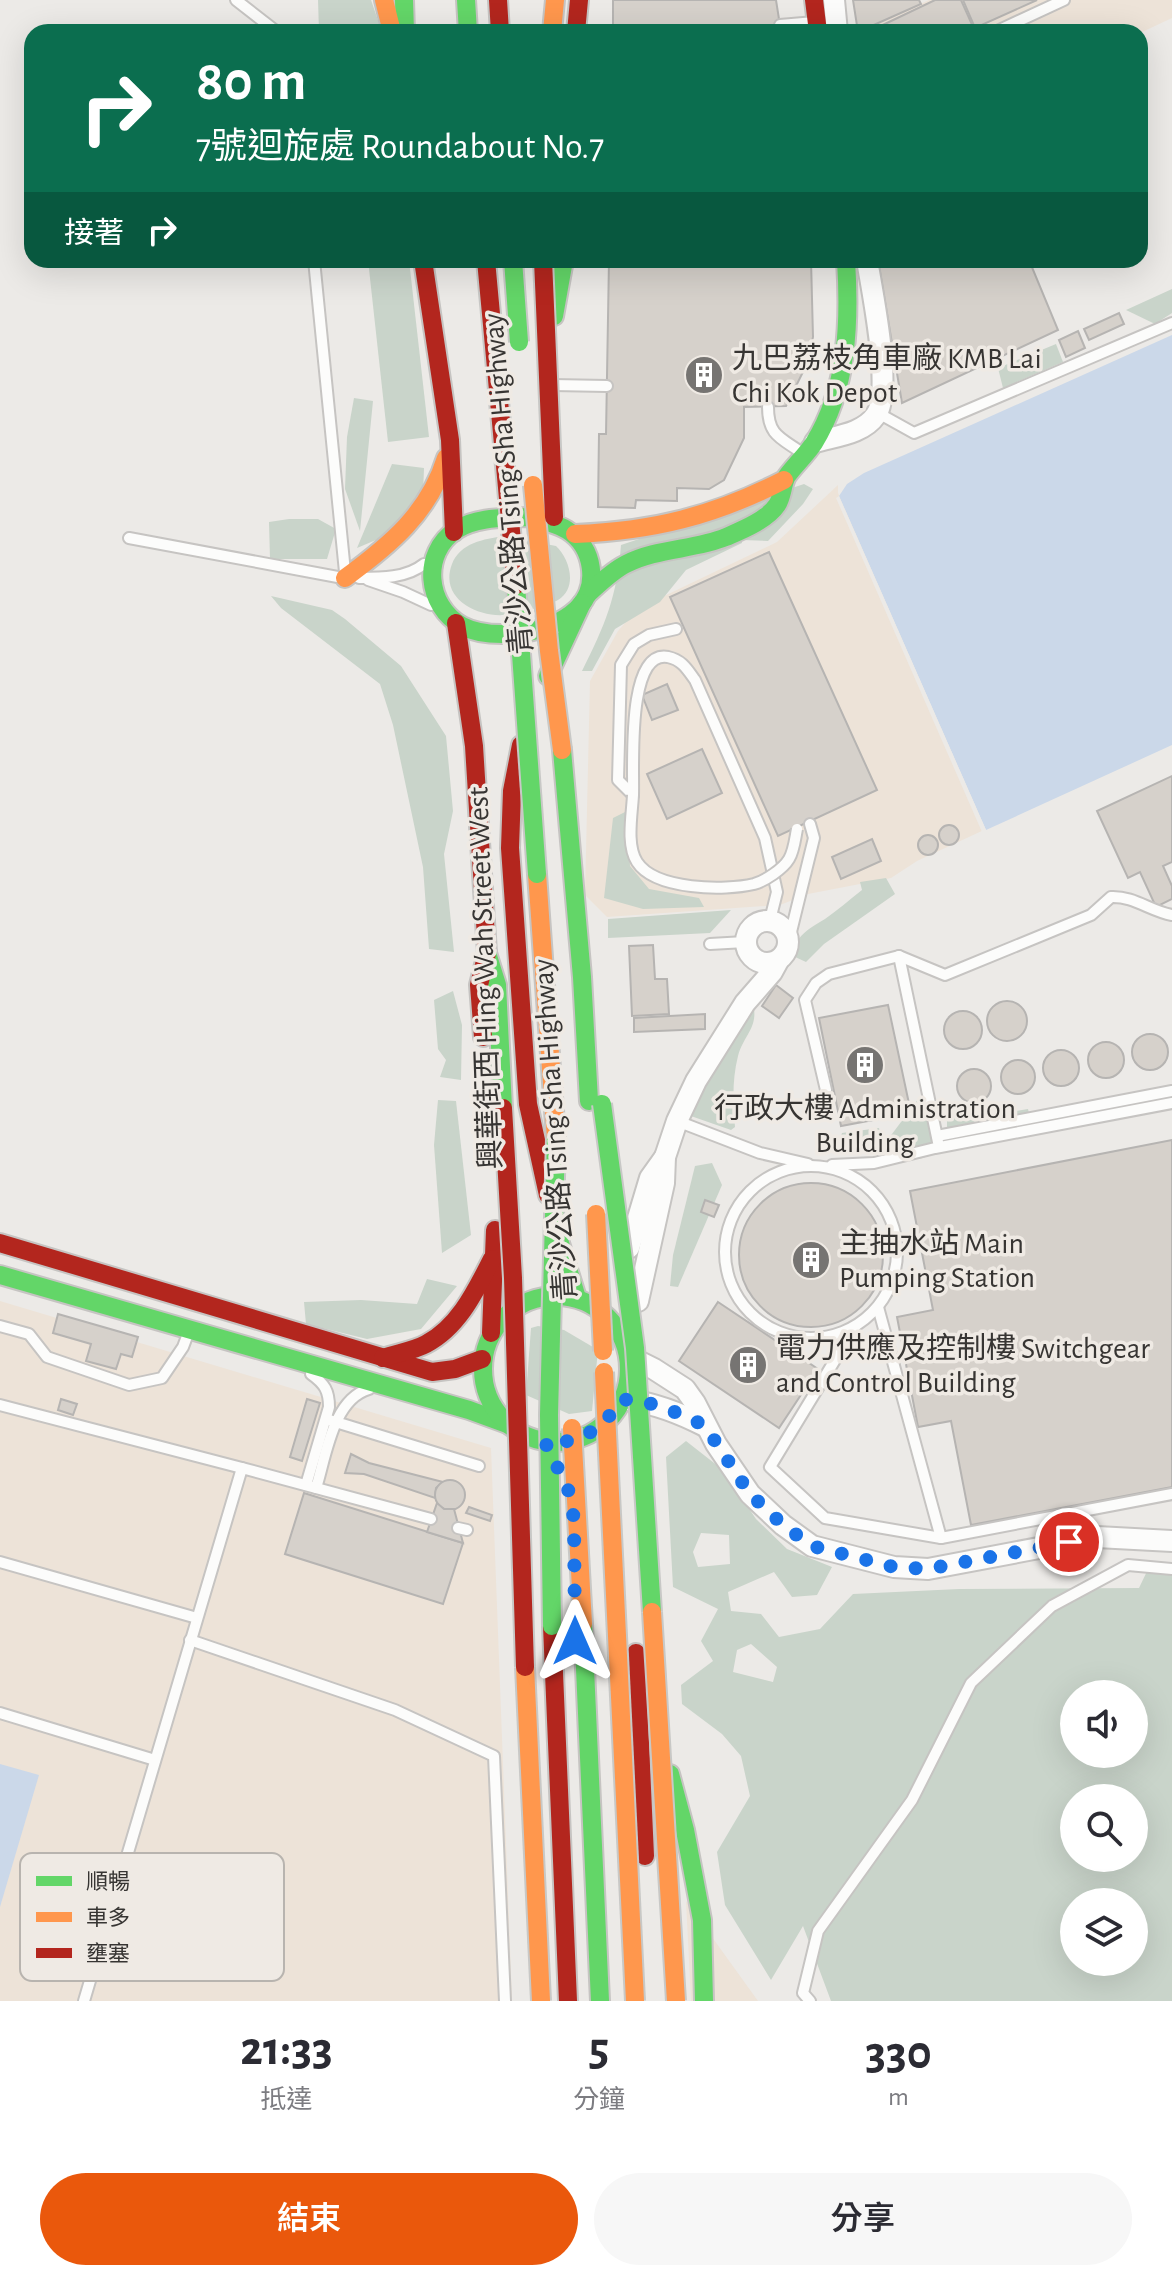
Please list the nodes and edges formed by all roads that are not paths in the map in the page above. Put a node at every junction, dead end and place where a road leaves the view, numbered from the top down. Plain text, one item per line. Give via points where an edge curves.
1 (236, 0) edge
2 (384, 0) edge
3 (404, 0) edge
4 (466, 0) edge
5 (498, 0) edge
6 (555, 0) edge
7 (579, 0) edge
8 (814, 0) edge
9 (834, 0) edge
10 (1064, 0) edge
11 (267, 24) edge
12 (390, 24) edge
13 (405, 24) edge
14 (468, 24) edge
15 (500, 24) edge
16 (553, 24) edge
17 (577, 24) edge
18 (817, 24) edge
19 (836, 24) edge
20 (1012, 24) edge
21 (315, 268) edge
22 (424, 268) edge
23 (487, 268) edge
24 (514, 268) edge
25 (543, 268) edge
26 (563, 268) edge
27 (847, 268) edge
28 (868, 268) edge
29 (1172, 323) edge
30 (521, 364) dead end
31 (543, 385) junction
32 (607, 386) dead end
33 (768, 407) dead end
34 (878, 413) junction
35 (450, 440) junction
36 (810, 448) junction
37 (530, 460) dead end
38 (784, 480) junction
39 (570, 531) junction
40 (454, 532) junction
41 (129, 538) dead end
42 (434, 556) junction
43 (354, 578) junction
44 (585, 598) junction
45 (451, 619) junction
46 (676, 629) dead end
47 (562, 750) junction
48 (633, 795) junction
49 (810, 824) dead end
50 (797, 829) dead end
51 (773, 873) junction
52 (1172, 915) edge
53 (770, 920) junction
54 (710, 944) dead end
55 (747, 948) junction
56 (783, 952) junction
57 (487, 953) junction
58 (899, 956) junction
59 (582, 977) junction
60 (745, 1003) junction
61 (826, 1090) dead end
62 (1172, 1091) edge
63 (1172, 1103) edge
64 (677, 1121) junction
65 (556, 1138) junction
66 (938, 1142) junction
67 (665, 1157) junction
68 (818, 1166) junction
69 (0, 1243) edge
70 (495, 1251) junction
71 (0, 1275) edge
72 (577, 1298) junction
73 (878, 1307) junction
74 (597, 1308) junction
75 (0, 1326) edge
76 (855, 1327) junction
77 (189, 1330) junction
78 (491, 1333) junction
79 (627, 1352) junction
80 (568, 1357) dead end
81 (383, 1358) junction
82 (288, 1359) junction
83 (482, 1359) junction
84 (383, 1386) junction
85 (622, 1399) junction
86 (571, 1404) dead end
87 (0, 1405) edge
88 (608, 1420) junction
89 (331, 1421) junction
90 (510, 1425) junction
91 (705, 1426) junction
92 (545, 1442) junction
93 (479, 1466) dead end
94 (242, 1468) junction
95 (311, 1487) junction
96 (1172, 1494) edge
97 (431, 1519) dead end
98 (941, 1538) junction
99 (1172, 1541) edge
100 (0, 1562) edge
101 (1172, 1569) edge
102 (197, 1618) junction
103 (190, 1640) junction
104 (636, 1653) junction
105 (0, 1713) edge
106 (155, 1760) junction
107 (128, 1853) edge
108 (90, 1981) edge
109 (84, 2001) edge
110 (505, 2001) edge
111 (541, 2001) edge
112 (568, 2001) edge
113 (582, 2001) edge
114 (600, 2001) edge
115 (635, 2001) edge
116 (649, 2001) edge
117 (676, 2001) edge
118 (704, 2001) edge
119 (810, 2001) edge

1 - 11 lane
2 - 12 main road
3 - 13 main road
4 - 14 main road
5 - 15 main road
6 - 16 main road
7 - 17 main road
8 - 18 main road
9 - 19 street
10 - 20 lane
21 - 43 lane
22 - 35 main road
23 - 65 main road, 青沙公路 Tsing Sha Highway, bridge via 509,487
24 - 30 main road, bridge
25 - 47 main road, 青沙公路 Tsing Sha Highway, bridge
26 - 31 main road
27 - 36 main road, 興華街西 Hing Wah Street West via 848,332 837,386
28 - 34 street via 883,370
29 - 34 lane via 914,433
31 - 32 lane
31 - 39 main road via 542,457 549,488
33 - 36 lane via 772,430
34 - 36 street via 857,431
35 - 40 main road
35 - 43 main road via 437,484 418,515
36 - 38 main road, 興華街西 Hing Wah Street West
37 - 47 main road, bridge
38 - 39 main road, 興華街西 Hing Wah Street West via 676,524 619,533
38 - 44 main road, 興華街西 Hing Wah Street West via 777,504 754,522 701,546 628,563
39 - 40 main road via 547,520 505,518
39 - 44 main road via 588,556 591,585
40 - 42 main road
41 - 43 lane
42 - 43 lane via 416,570
42 - 45 main road via 432,589
43 - 45 lane via 403,592
44 - 45 main road via 550,626 531,632 482,633
44 - 72 main road, 興華街西 Hing Wah Street West via 524,730 512,791 510,848 528,1104
45 - 57 main road, 興華街西 Hing Wah Street West via 464,659 472,732
46 - 48 lane via 634,644 621,665 618,780
47 - 59 main road, 青沙公路 Tsing Sha Highway
48 - 51 lane, bridge via 633,855 639,866 666,883 755,884
48 - 51 lane via 636,693 649,661 671,658 683,663 695,680 765,838
49 - 56 lane via 814,838
50 - 51 lane, bridge via 789,859
51 - 53 lane via 777,892
52 - 58 lane via 1128,897 1111,897 1091,915 945,975
53 - 55 street via 750,928
53 - 56 street via 788,937
54 - 55 lane
55 - 56 street via 765,963
55 - 60 street via 750,979
56 - 60 street
57 - 70 main road, 興華街西 Hing Wah Street West via 479,985
57 - 111 main road, bridge via 497,985 513,1278
58 - 61 lane via 829,974 805,1000
58 - 66 lane
59 - 115 main road, 青沙公路 Tsing Sha Highway, bridge
59 - 117 main road, bridge via 635,1348
60 - 64 street
62 - 66 lane
63 - 66 lane
64 - 67 street
64 - 68 lane via 760,1153
65 - 80 main road, 青沙公路 Tsing Sha Highway, bridge
65 - 112 main road, bridge via 549,1415
66 - 68 lane via 874,1163
67 - 74 street via 650,1178 623,1265
67 - 79 street
68 - 73 lane via 844,1172 867,1186 895,1231 897,1258
68 - 76 lane via 789,1169 762,1182 741,1202 726,1243 731,1287 747,1311 771,1329 798,1338 828,1337
69 - 81 main road
70 - 78 main road, 興華街西 Hing Wah Street West
70 - 81 main road via 450,1328 424,1345
71 - 77 main road
72 - 74 main road
72 - 78 main road via 552,1295 528,1301
73 - 76 lane
73 - 98 lane
74 - 79 main road via 615,1325
75 - 77 lane via 29,1334 47,1357 129,1385 162,1378
76 - 98 lane via 770,1467 825,1518
77 - 82 main road
78 - 83 main road
79 - 85 main road
79 - 91 street via 685,1389
81 - 83 main road via 432,1372
82 - 84 main road
82 - 89 lane via 326,1387
83 - 90 main road via 485,1391
84 - 89 lane via 350,1398
84 - 90 main road
85 - 88 main road
85 - 91 street via 652,1404
86 - 114 main road, bridge
87 - 94 lane
88 - 92 main road via 576,1440
88 - 104 main road via 621,1458
89 - 93 lane
89 - 95 lane
90 - 92 main road
91 - 99 street via 750,1494 783,1525 812,1546 894,1567 928,1569 1097,1537
92 - 113 main road via 568,1489 574,1519 576,1885
94 - 95 lane
94 - 102 lane
95 - 97 lane
96 - 98 lane
100 - 102 lane
101 - 119 lane via 1128,1565 1052,1606 971,1683 912,1800 818,1931 803,1993
102 - 103 lane
103 - 106 lane
103 - 110 lane via 395,1710 494,1756
104 - 116 main road
104 - 118 main road via 685,1830 702,1920
105 - 106 lane
106 - 107 lane
108 - 109 lane

